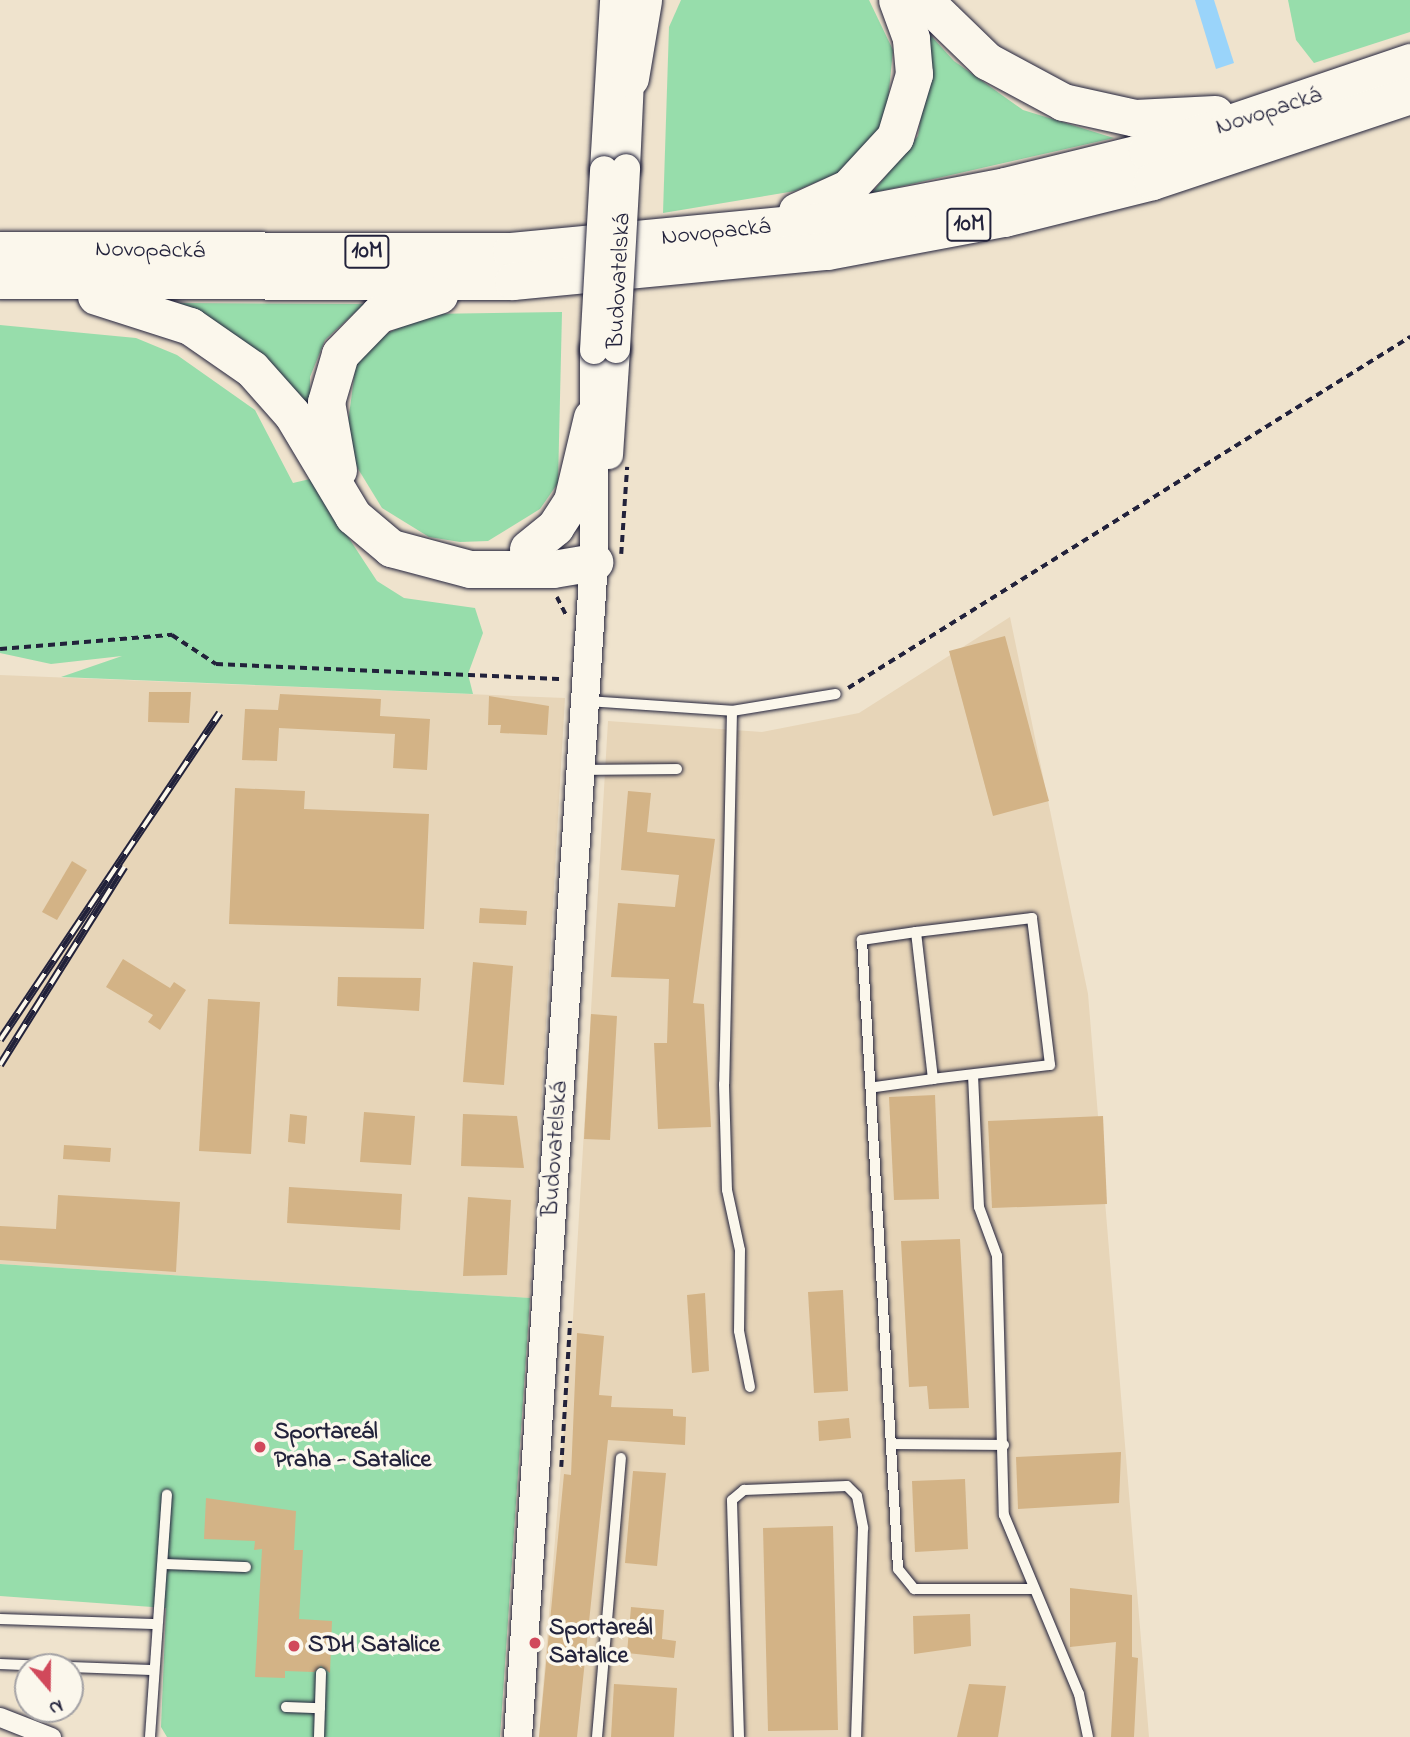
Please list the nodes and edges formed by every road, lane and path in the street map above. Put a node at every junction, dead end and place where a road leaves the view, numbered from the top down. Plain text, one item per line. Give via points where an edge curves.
1 (614, 0) edge
2 (635, 0) edge
3 (643, 0) edge
4 (897, 0) edge
5 (924, 0) edge
6 (1410, 62) edge
7 (630, 78) junction
8 (1410, 95) edge
9 (1313, 99) junction
10 (615, 169) junction
11 (733, 233) junction
12 (2, 270) edge
13 (513, 281) junction
14 (1410, 337) edge
15 (605, 350) junction
16 (592, 417) junction
17 (628, 456) dead end
18 (528, 549) junction
19 (607, 563) junction
20 (552, 594) dead end
21 (568, 619) dead end
22 (0, 649) edge
23 (570, 666) dead end
24 (575, 690) junction
25 (836, 694) joint
26 (732, 711) junction
27 (677, 769) dead end
28 (581, 770) junction
29 (916, 932) junction
30 (973, 1074) junction
31 (933, 1079) junction
32 (875, 1087) junction
33 (750, 1387) dead end
34 (892, 1444) junction
35 (1004, 1445) junction
36 (621, 1458) dead end
37 (167, 1495) dead end
38 (163, 1564) junction
39 (246, 1567) dead end
40 (1034, 1589) junction
41 (0, 1619) edge
42 (153, 1624) junction
43 (84, 1668) edge
44 (151, 1670) junction
45 (321, 1672) dead end
46 (286, 1707) dead end
47 (320, 1708) junction
48 (0, 1717) edge
49 (51, 1737) edge
50 (150, 1737) edge
51 (319, 1737) edge
52 (518, 1737) edge
53 (597, 1737) edge
54 (739, 1737) edge
55 (856, 1737) edge
56 (1088, 1737) edge

1 - 10 street, Budovatelská
2 - 7 street, Budovatelská
3 - 7 highway
4 - 11 highway via 911,38 914,74 905,115 886,150 832,198
5 - 9 highway via 1003,73 1086,110 1165,119
6 - 9 highway, Novopacká / 10M
7 - 10 street, Budovatelská
8 - 13 highway, Novopacká / 10M via 1241,155 1004,218 724,264
9 - 11 highway, Novopacká / 10M via 1147,151 1005,186
10 - 15 street, Budovatelská, bridge
11 - 12 highway, Novopacká / 10M via 511,251
12 - 13 highway, Novopacká / 10M
12 - 19 highway via 159,312 227,349 274,390 339,497 391,548 470,569 553,569
13 - 18 highway via 416,299 379,314 340,354 329,383 326,416 343,480 364,510 395,536 460,556
14 - 25 path via 872,678
15 - 16 street, Budovatelská
15 - 19 street, Budovatelská
16 - 18 highway via 572,502 555,527
16 - 19 street, Budovatelská
17 - 19 path
18 - 19 highway via 569,551
19 - 24 street, Budovatelská
20 - 21 path
22 - 24 path via 172,635 216,664
23 - 24 path
24 - 26 lane
24 - 28 street, Budovatelská
25 - 26 lane
26 - 33 lane via 724,1084 727,1189 740,1250 739,1331
27 - 28 lane
28 - 52 street, Budovatelská
29 - 30 lane via 1032,918 1050,1065
29 - 31 lane
29 - 32 lane via 862,940
30 - 31 lane
30 - 35 lane via 979,1207 997,1256
31 - 32 lane
32 - 34 lane
34 - 35 lane
34 - 40 lane via 903,1582 914,1589
35 - 40 lane via 1004,1515
36 - 53 lane
37 - 38 lane
38 - 39 lane
38 - 42 lane
40 - 56 lane via 1079,1694
41 - 42 lane
42 - 44 lane
43 - 44 lane
44 - 50 lane
45 - 47 lane
46 - 47 lane
47 - 51 lane
48 - 49 street
54 - 55 lane via 732,1500 744,1490 847,1486 857,1496 863,1528

